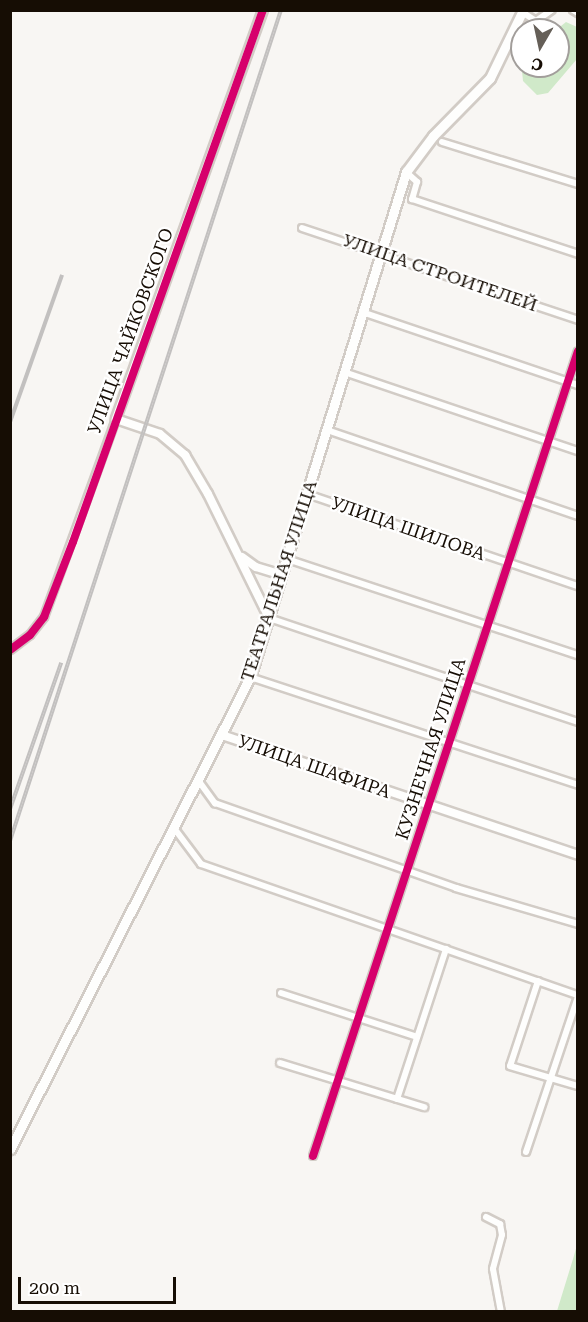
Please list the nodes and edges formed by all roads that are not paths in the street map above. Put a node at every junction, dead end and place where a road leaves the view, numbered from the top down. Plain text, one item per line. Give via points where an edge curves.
1 (262, 10) edge
2 (552, 10) edge
3 (573, 10) edge
4 (522, 11) edge
5 (578, 13) edge
6 (442, 142) dead end
7 (406, 172) junction
8 (578, 184) edge
9 (302, 228) dead end
10 (380, 253) junction
11 (578, 254) edge
12 (362, 312) junction
13 (578, 320) edge
14 (578, 351) edge
15 (344, 372) junction
16 (567, 382) junction
17 (578, 385) edge
18 (116, 419) junction
19 (327, 429) junction
20 (547, 441) junction
21 (578, 451) edge
22 (307, 494) junction
23 (528, 500) junction
24 (578, 516) edge
25 (239, 554) junction
26 (288, 559) junction
27 (508, 564) junction
28 (282, 575) junction
29 (578, 586) edge
30 (269, 618) junction
31 (489, 625) junction
32 (10, 650) edge
33 (578, 654) edge
34 (250, 677) junction
35 (468, 685) junction
36 (578, 722) edge
37 (222, 735) junction
38 (449, 743) junction
39 (198, 780) junction
40 (578, 785) edge
41 (427, 806) junction
42 (174, 828) junction
43 (578, 855) edge
44 (408, 870) junction
45 (578, 924) edge
46 (386, 929) junction
47 (446, 949) junction
48 (538, 981) junction
49 (281, 993) dead end
50 (578, 996) edge
51 (357, 1017) junction
52 (417, 1036) junction
53 (280, 1063) dead end
54 (548, 1078) junction
55 (336, 1079) junction
56 (578, 1086) edge
57 (397, 1099) junction
58 (424, 1107) dead end
59 (10, 1149) edge
60 (526, 1152) dead end
61 (313, 1156) dead end
62 (486, 1217) dead end
63 (501, 1311) edge

1 - 18 street, УЛИЦА ЧАЙКОВСКОГО
2 - 4 street via 536,21
3 - 5 street
4 - 7 main road, ТЕАТРАЛЬНАЯ УЛИЦА via 490,78 433,136
6 - 8 street
7 - 10 main road, ТЕАТРАЛЬНАЯ УЛИЦА
7 - 11 street via 416,177 412,199
9 - 10 street, УЛИЦА СТРОИТЕЛЕЙ
10 - 12 main road, ТЕАТРАЛЬНАЯ УЛИЦА
10 - 13 street, УЛИЦА СТРОИТЕЛЕЙ
12 - 15 main road, ТЕАТРАЛЬНАЯ УЛИЦА
12 - 16 street
14 - 16 street, КУЗНЕЧНАЯ УЛИЦА
15 - 19 main road, ТЕАТРАЛЬНАЯ УЛИЦА
15 - 20 street
16 - 17 street
16 - 20 street, КУЗНЕЧНАЯ УЛИЦА
18 - 25 street via 160,434 176,444
18 - 32 street, УЛИЦА ЧАЙКОВСКОГО via 44,617 30,635
19 - 22 main road, ТЕАТРАЛЬНАЯ УЛИЦА
19 - 23 street
20 - 21 street
20 - 23 street, КУЗНЕЧНАЯ УЛИЦА
22 - 26 main road, ТЕАТРАЛЬНАЯ УЛИЦА
22 - 27 street, УЛИЦА ШИЛОВА
23 - 24 street
23 - 27 street, КУЗНЕЧНАЯ УЛИЦА
25 - 28 street via 256,567
25 - 30 street
26 - 28 main road, ТЕАТРАЛЬНАЯ УЛИЦА
26 - 31 street
27 - 29 street, УЛИЦА ШИЛОВА
27 - 31 street, КУЗНЕЧНАЯ УЛИЦА
28 - 30 main road, ТЕАТРАЛЬНАЯ УЛИЦА
30 - 34 main road, ТЕАТРАЛЬНАЯ УЛИЦА
30 - 35 street
31 - 33 street
31 - 35 street, КУЗНЕЧНАЯ УЛИЦА
34 - 37 main road, ТЕАТРАЛЬНАЯ УЛИЦА
34 - 38 street
35 - 36 street
35 - 38 street, КУЗНЕЧНАЯ УЛИЦА
37 - 39 main road, ТЕАТРАЛЬНАЯ УЛИЦА
37 - 41 street, УЛИЦА ШАФИРА
38 - 40 street
38 - 41 street, КУЗНЕЧНАЯ УЛИЦА
39 - 42 main road, ТЕАТРАЛЬНАЯ УЛИЦА
39 - 44 street via 215,803
41 - 43 street, УЛИЦА ШАФИРА
41 - 44 street, КУЗНЕЧНАЯ УЛИЦА
42 - 46 street via 201,864
42 - 59 main road, ТЕАТРАЛЬНАЯ УЛИЦА
44 - 45 street
44 - 46 street, КУЗНЕЧНАЯ УЛИЦА
46 - 47 street
46 - 51 street, КУЗНЕЧНАЯ УЛИЦА
47 - 48 street
47 - 52 street
48 - 50 street
48 - 54 street via 510,1066
49 - 51 street
50 - 54 street
51 - 52 street
51 - 55 street, КУЗНЕЧНАЯ УЛИЦА
52 - 57 street
53 - 55 street
54 - 56 street
54 - 60 street
55 - 57 street
55 - 61 street, КУЗНЕЧНАЯ УЛИЦА
57 - 58 street
62 - 63 street via 500,1224 502,1235 493,1269

